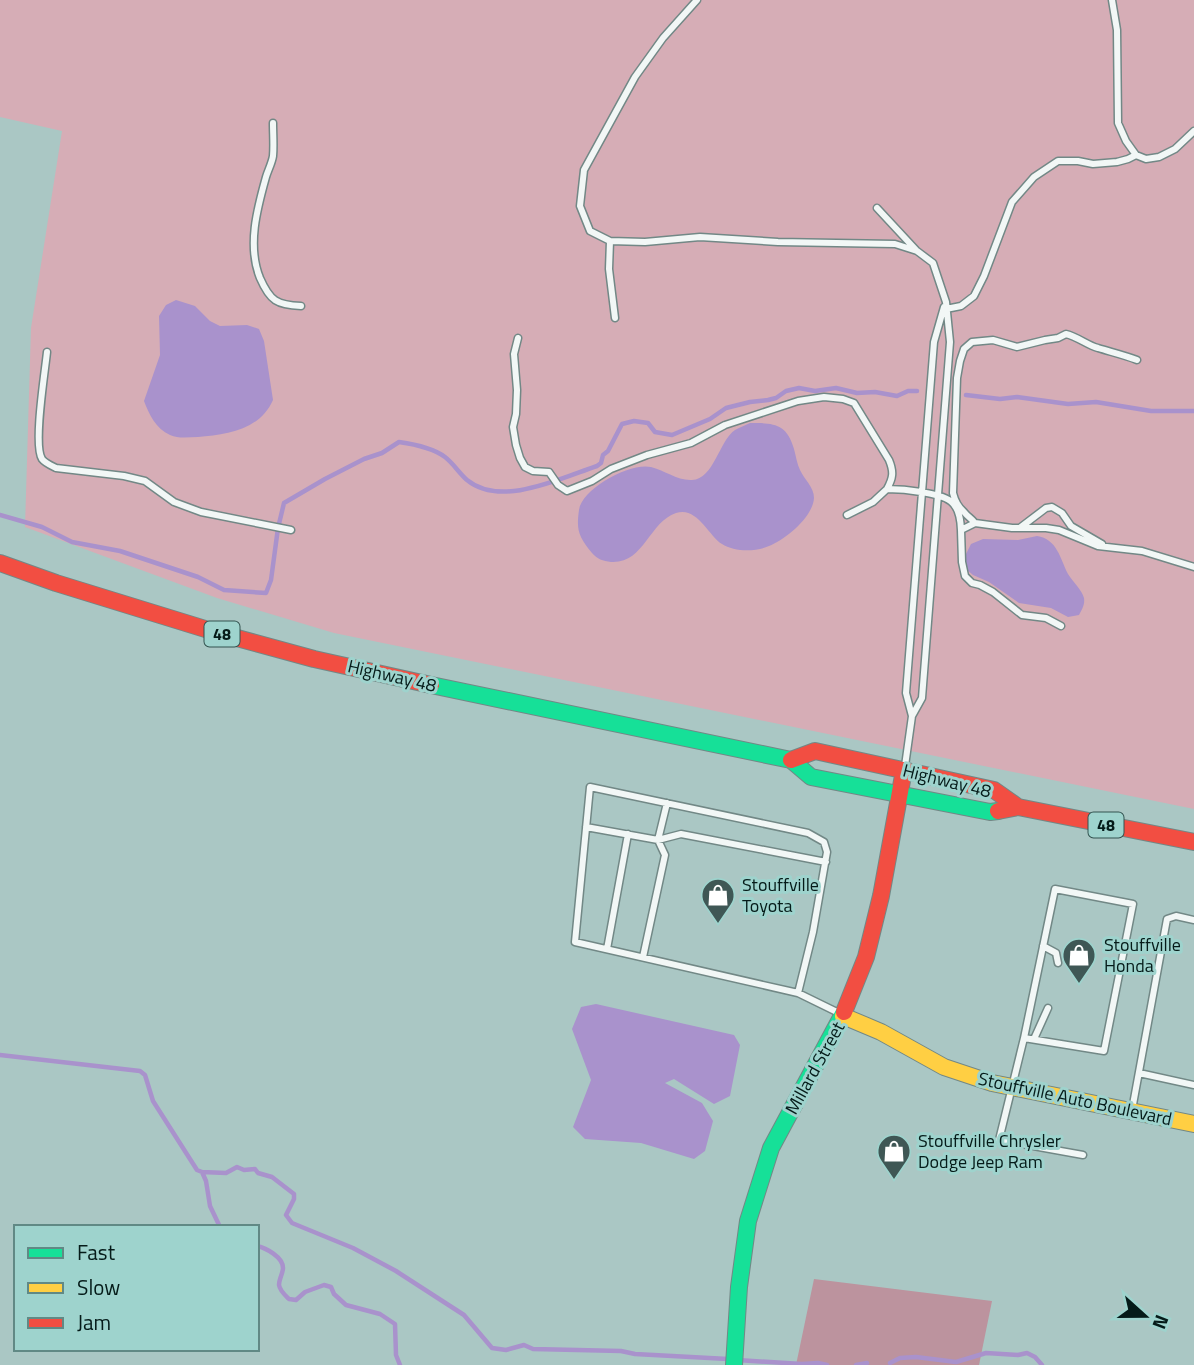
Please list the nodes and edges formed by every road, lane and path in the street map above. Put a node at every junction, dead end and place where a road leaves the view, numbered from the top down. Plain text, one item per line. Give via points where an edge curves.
1 (697, 0) edge
2 (1112, 0) edge
3 (273, 123) dead end
4 (1194, 131) edge
5 (1136, 155) junction
6 (877, 208) dead end
7 (610, 241) junction
8 (917, 251) junction
9 (302, 306) dead end
10 (946, 306) junction
11 (615, 318) dead end
12 (518, 338) dead end
13 (47, 352) dead end
14 (1138, 359) dead end
15 (887, 489) junction
16 (922, 493) junction
17 (938, 495) junction
18 (847, 515) dead end
19 (975, 523) junction
20 (1020, 528) junction
21 (289, 530) dead end
22 (961, 530) junction
23 (1107, 547) junction
24 (0, 563) edge
25 (1194, 567) edge
26 (1060, 626) dead end
27 (912, 716) junction
28 (791, 760) junction
29 (904, 770) junction
30 (899, 794) junction
31 (667, 803) junction
32 (1018, 807) junction
33 (586, 827) junction
34 (628, 834) junction
35 (658, 840) junction
36 (1194, 842) edge
37 (825, 862) junction
38 (1194, 920) edge
39 (1043, 946) junction
40 (607, 949) junction
41 (643, 957) junction
42 (1058, 963) dead end
43 (798, 993) junction
44 (1048, 1008) dead end
45 (844, 1016) junction
46 (1024, 1038) junction
47 (1034, 1039) junction
48 (1139, 1073) junction
49 (1194, 1085) edge
50 (1012, 1087) junction
51 (1132, 1112) junction
52 (1194, 1124) edge
53 (1083, 1155) dead end
54 (734, 1365) edge

1 - 7 lane via 635,77 584,170 580,206 590,231
2 - 5 lane via 1117,30 1118,123
3 - 9 lane via 273,156 253,248 257,270 271,298 284,305
4 - 5 lane via 1159,157
5 - 10 lane via 1093,164 1058,161 1034,177 1012,202 974,296 961,306
6 - 8 lane
7 - 8 lane via 700,237 895,244
7 - 11 lane
8 - 10 lane via 933,263
10 - 16 lane via 934,342
10 - 17 lane via 950,342
12 - 15 lane via 513,427 520,458 525,467 548,472 567,491 611,469 691,443 725,425 824,397 854,403 890,460 893,478
13 - 21 lane via 38,442 42,459 56,468 145,481 192,509
14 - 19 lane via 1066,334 1017,347 981,340 964,349 957,378 953,494
15 - 16 lane
15 - 18 lane
16 - 17 lane
16 - 27 lane via 906,692
17 - 22 lane via 955,506
17 - 27 lane via 922,698
19 - 20 lane
19 - 22 lane
20 - 23 lane via 1059,530
20 - 23 lane via 1052,507 1071,526
22 - 26 lane via 962,562 972,583 993,592 1022,615 1046,618
23 - 25 lane via 1142,551
24 - 28 main road, Highway 48 / 48 via 314,659
27 - 29 lane
28 - 29 main road, Highway 48 / 48 via 815,751
28 - 30 main road, Highway 48 / 48 via 811,777
29 - 30 main road, Millard Street
29 - 32 main road, Highway 48 / 48 via 994,790
30 - 32 main road, Highway 48 / 48 via 990,812
30 - 45 main road, Millard Street via 866,957
31 - 33 lane via 590,788
31 - 35 lane
31 - 37 lane via 808,833 824,842
32 - 36 main road, Highway 48 / 48
33 - 34 lane
33 - 40 lane via 575,942
34 - 35 lane
34 - 40 lane
35 - 37 lane via 681,834
35 - 41 lane via 665,855
37 - 43 lane
38 - 48 lane via 1167,919
39 - 42 lane via 1056,953
39 - 46 lane
39 - 47 lane via 1055,889 1133,904 1104,1051
40 - 41 lane
41 - 43 lane
43 - 45 lane
44 - 47 lane
45 - 50 main road, Stouffville Auto Boulevard via 944,1067
45 - 54 main road, Millard Street via 771,1148 747,1221
46 - 47 lane
46 - 50 lane
48 - 49 lane
48 - 51 lane
50 - 51 main road, Stouffville Auto Boulevard
50 - 53 lane via 999,1140
51 - 52 main road, Stouffville Auto Boulevard

